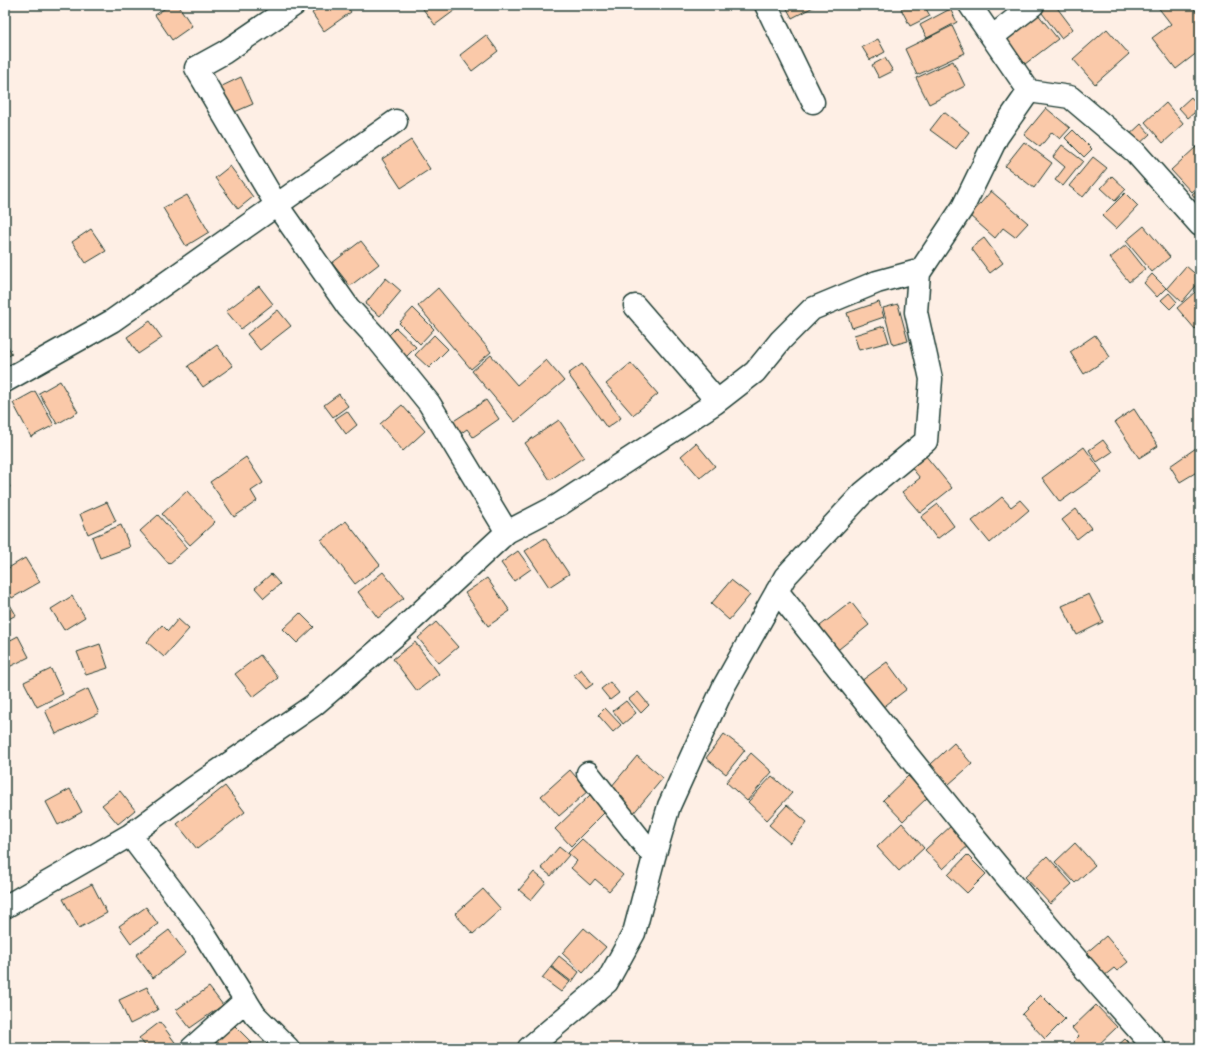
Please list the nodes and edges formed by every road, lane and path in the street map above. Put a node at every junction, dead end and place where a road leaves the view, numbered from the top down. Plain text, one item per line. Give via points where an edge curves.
1 (294, 5) edge
2 (766, 5) edge
3 (970, 5) edge
4 (1033, 5) edge
5 (992, 37) junction
6 (1029, 91) junction
7 (813, 102) dead end
8 (396, 121) dead end
9 (276, 204) junction
10 (1200, 225) edge
11 (921, 270) junction
12 (635, 306) dead end
13 (5, 381) edge
14 (715, 403) junction
15 (508, 532) junction
16 (777, 591) junction
17 (588, 773) dead end
18 (130, 835) junction
19 (654, 857) junction
20 (5, 907) edge
21 (246, 1000) junction
22 (192, 1048) edge
23 (288, 1048) edge
24 (529, 1048) edge
25 (1155, 1048) edge

1 - 9 street via 225,52 196,68
2 - 7 street
3 - 5 street
4 - 5 street
5 - 6 street
6 - 10 street via 1070,97 1135,152
6 - 11 street via 997,137 964,208
8 - 9 street
9 - 13 street via 112,320
9 - 15 street via 348,307 429,403
11 - 14 street via 877,282 812,308 755,372
11 - 16 street via 916,312 931,379 926,441 863,493 785,577
12 - 14 street via 711,394
14 - 15 street via 560,505
15 - 18 street via 314,706 192,789
16 - 19 street via 724,686 693,753 669,806
16 - 25 street via 896,742 1106,994
17 - 19 street
18 - 20 street
18 - 21 street via 199,926
19 - 24 street via 634,933 607,982
21 - 22 street
21 - 23 street via 255,1015

